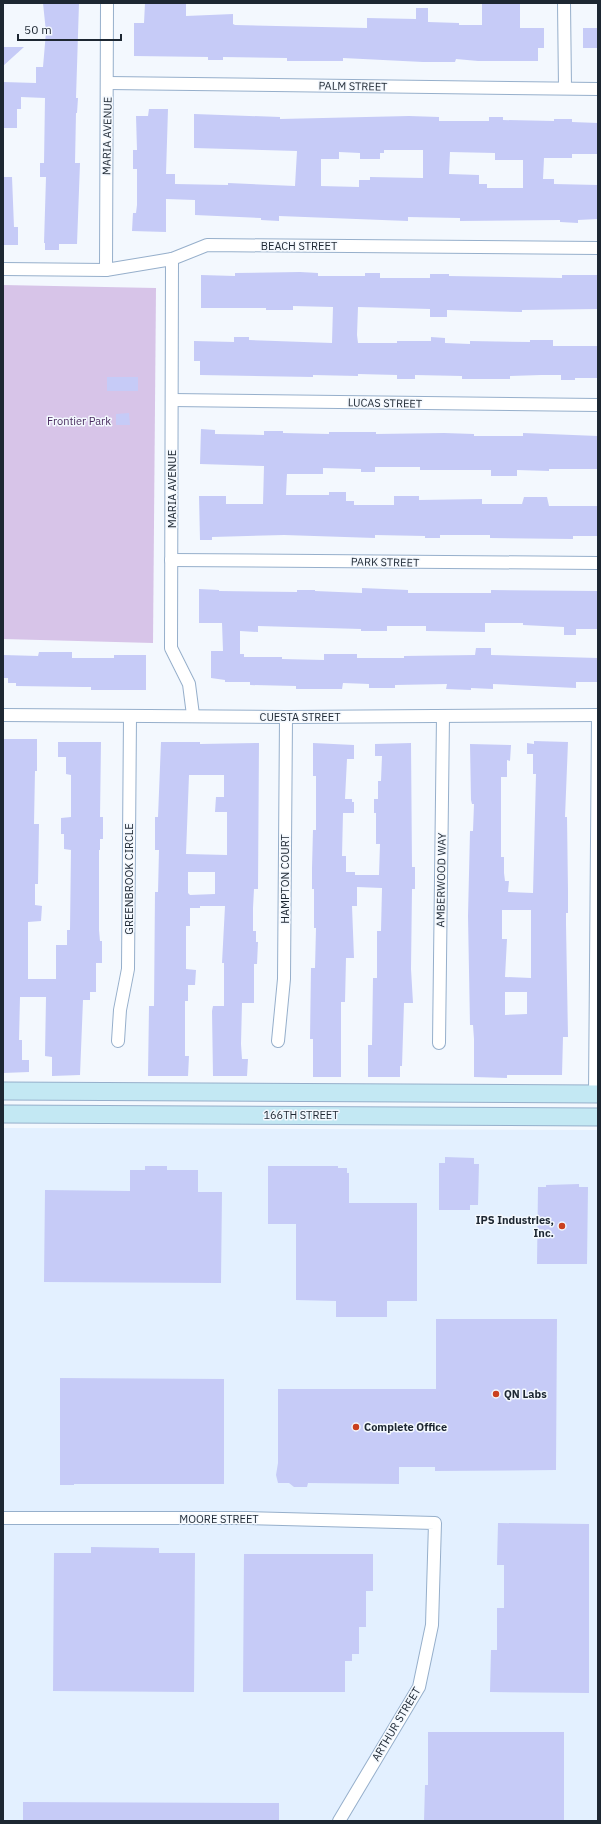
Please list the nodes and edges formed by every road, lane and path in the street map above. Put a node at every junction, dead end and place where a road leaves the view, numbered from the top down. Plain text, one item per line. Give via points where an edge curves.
1 (107, 3) edge
2 (564, 3) edge
3 (108, 83) junction
4 (565, 88) junction
5 (598, 89) edge
6 (598, 248) edge
7 (172, 259) junction
8 (3, 269) edge
9 (106, 270) junction
10 (172, 400) junction
11 (598, 405) edge
12 (171, 560) junction
13 (598, 564) edge
14 (3, 715) edge
15 (193, 715) junction
16 (598, 715) edge
17 (130, 716) junction
18 (443, 716) junction
19 (286, 717) junction
20 (118, 1041) dead end
21 (278, 1041) dead end
22 (439, 1043) dead end
23 (3, 1091) edge
24 (596, 1094) edge
25 (3, 1114) edge
26 (596, 1116) edge
27 (3, 1518) edge
28 (435, 1523) joint
29 (338, 1821) edge

1 - 3 street, MARIA AVENUE
2 - 4 street
3 - 4 street, PALM STREET
3 - 9 street, MARIA AVENUE
4 - 5 street, PALM STREET
6 - 7 street, BEACH STREET via 207,245
7 - 9 street, BEACH STREET
7 - 10 street, MARIA AVENUE
8 - 9 street, BEACH STREET
10 - 11 street, LUCAS STREET
10 - 12 street, MARIA AVENUE
12 - 13 street, PARK STREET
12 - 15 street, MARIA AVENUE via 171,648 189,684
14 - 17 street, CUESTA STREET
15 - 17 street, CUESTA STREET
15 - 19 street, CUESTA STREET
16 - 18 street, CUESTA STREET
16 - 24 street
17 - 20 street, GREENBROOK CIRCLE via 128,969 120,1010
18 - 19 street, CUESTA STREET
18 - 22 street, AMBERWOOD WAY
19 - 21 street, HAMPTON COURT via 284,979
23 - 24 street, 166TH STREET
24 - 26 street
25 - 26 street, 166TH STREET
27 - 28 street, MOORE STREET via 247,1518
28 - 29 street, ARTHUR STREET via 432,1625 419,1688

